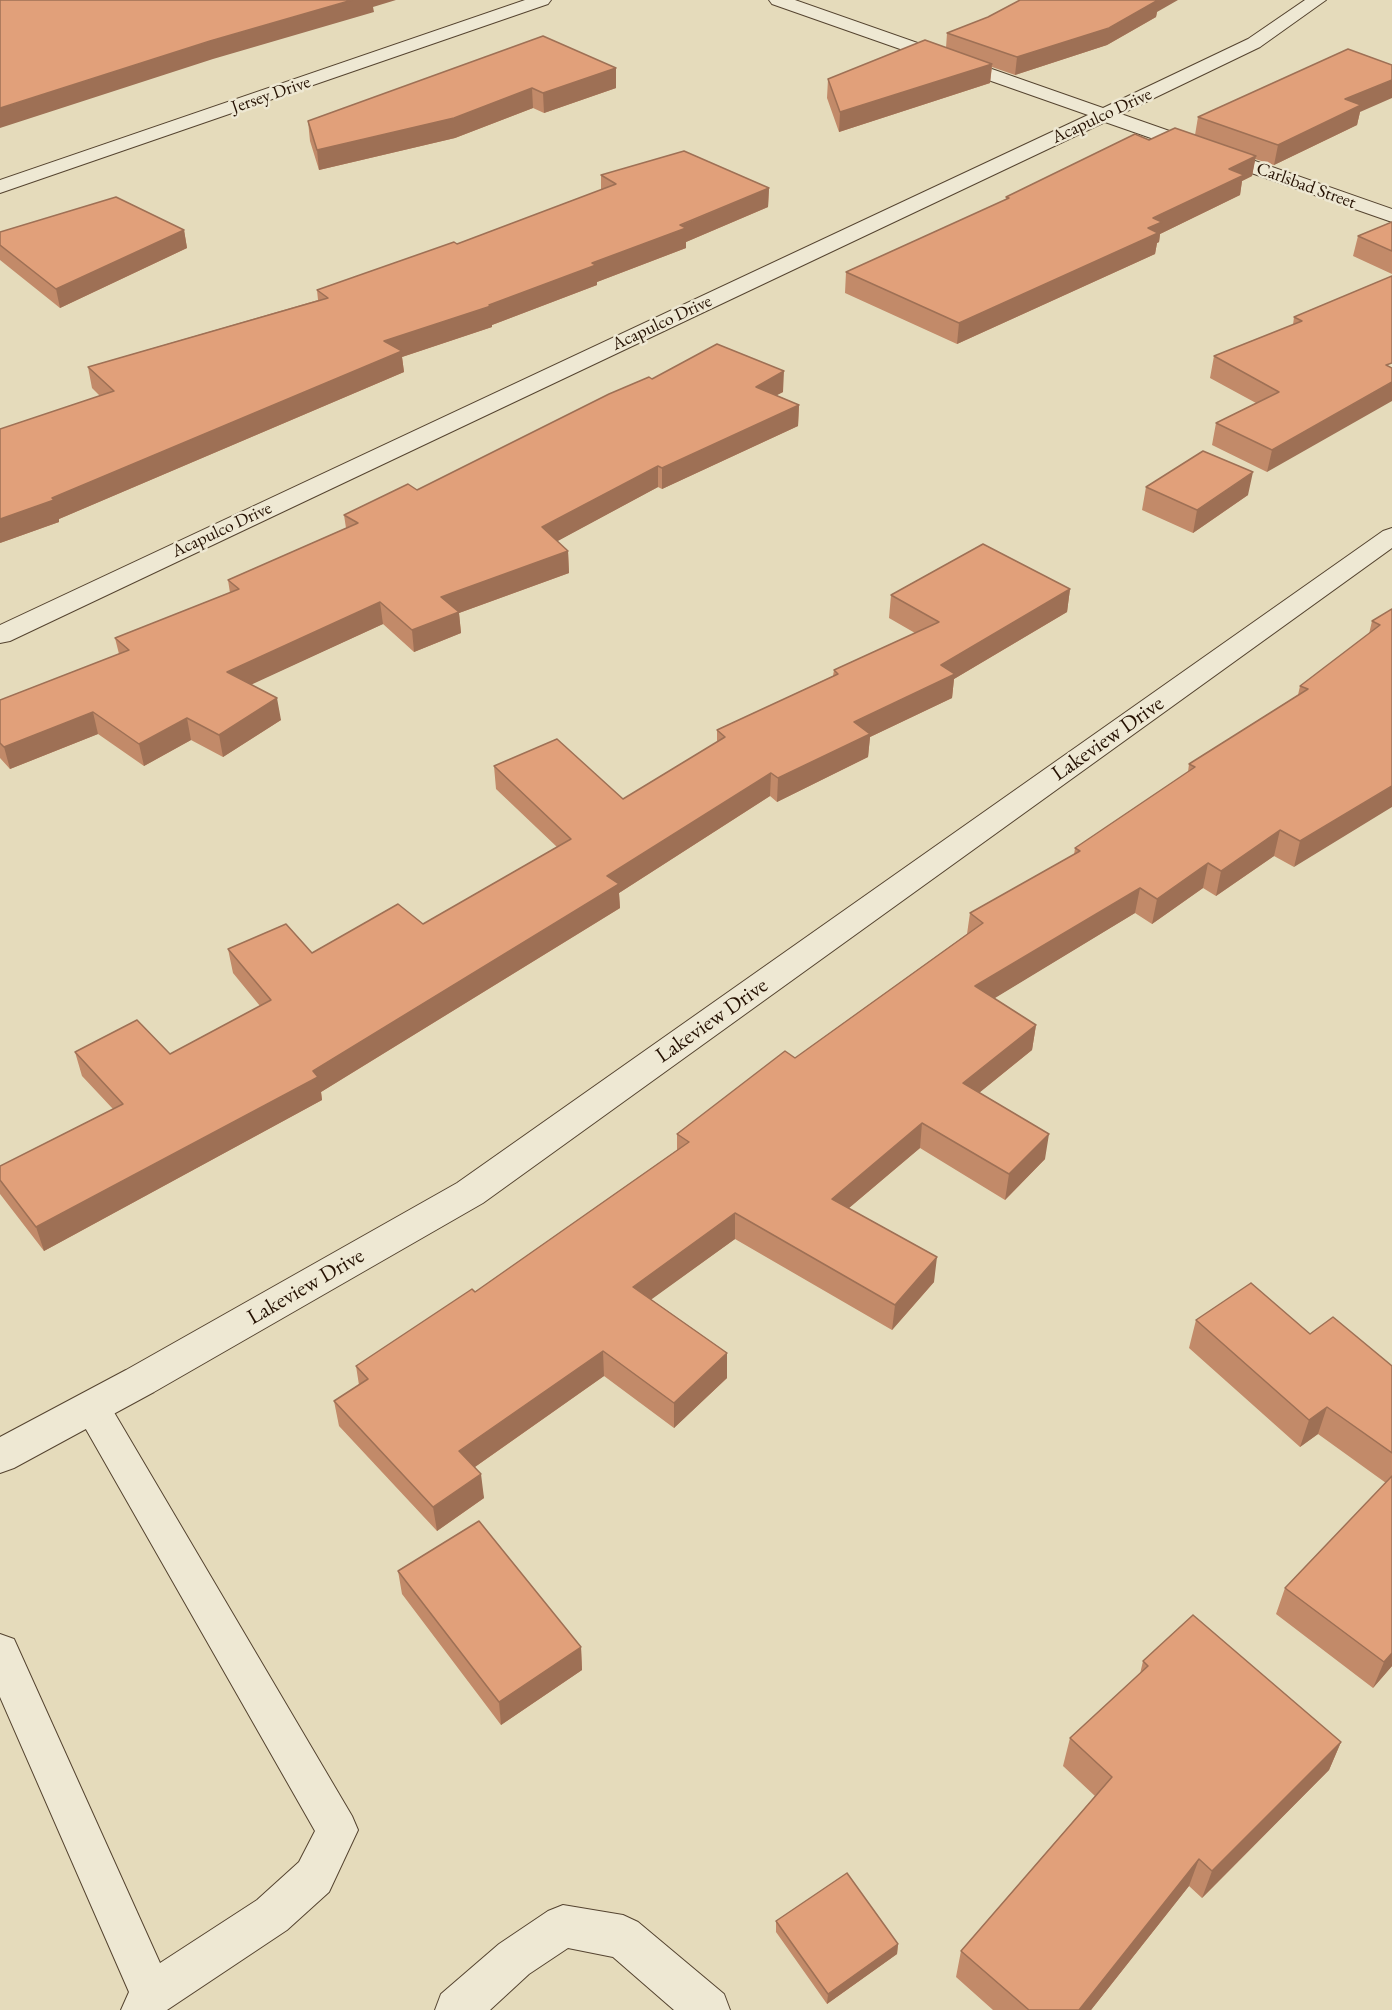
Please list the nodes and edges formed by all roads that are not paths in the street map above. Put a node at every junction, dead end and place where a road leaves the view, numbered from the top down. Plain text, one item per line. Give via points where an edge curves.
1 (542, 0) edge
2 (778, 0) edge
3 (1317, 0) edge
4 (1106, 114) junction
5 (0, 187) edge
6 (1392, 216) edge
7 (1392, 536) edge
8 (0, 635) edge
9 (92, 1407) junction
10 (0, 1456) edge
11 (0, 1652) edge
12 (148, 2002) edge
13 (456, 2010) edge
14 (708, 2010) edge

1 - 5 street, Jersey Drive
2 - 4 street, Carlsbad Street
3 - 4 street, Acapulco Drive via 1254,43
4 - 6 street, Carlsbad Street
4 - 8 street, Acapulco Drive
7 - 9 street, Lakeview Drive via 470,1193
9 - 10 street, Lakeview Drive
9 - 12 lane via 337,1830 314,1877 272,1915
11 - 12 lane
13 - 14 lane via 514,1959 563,1926 623,1937

